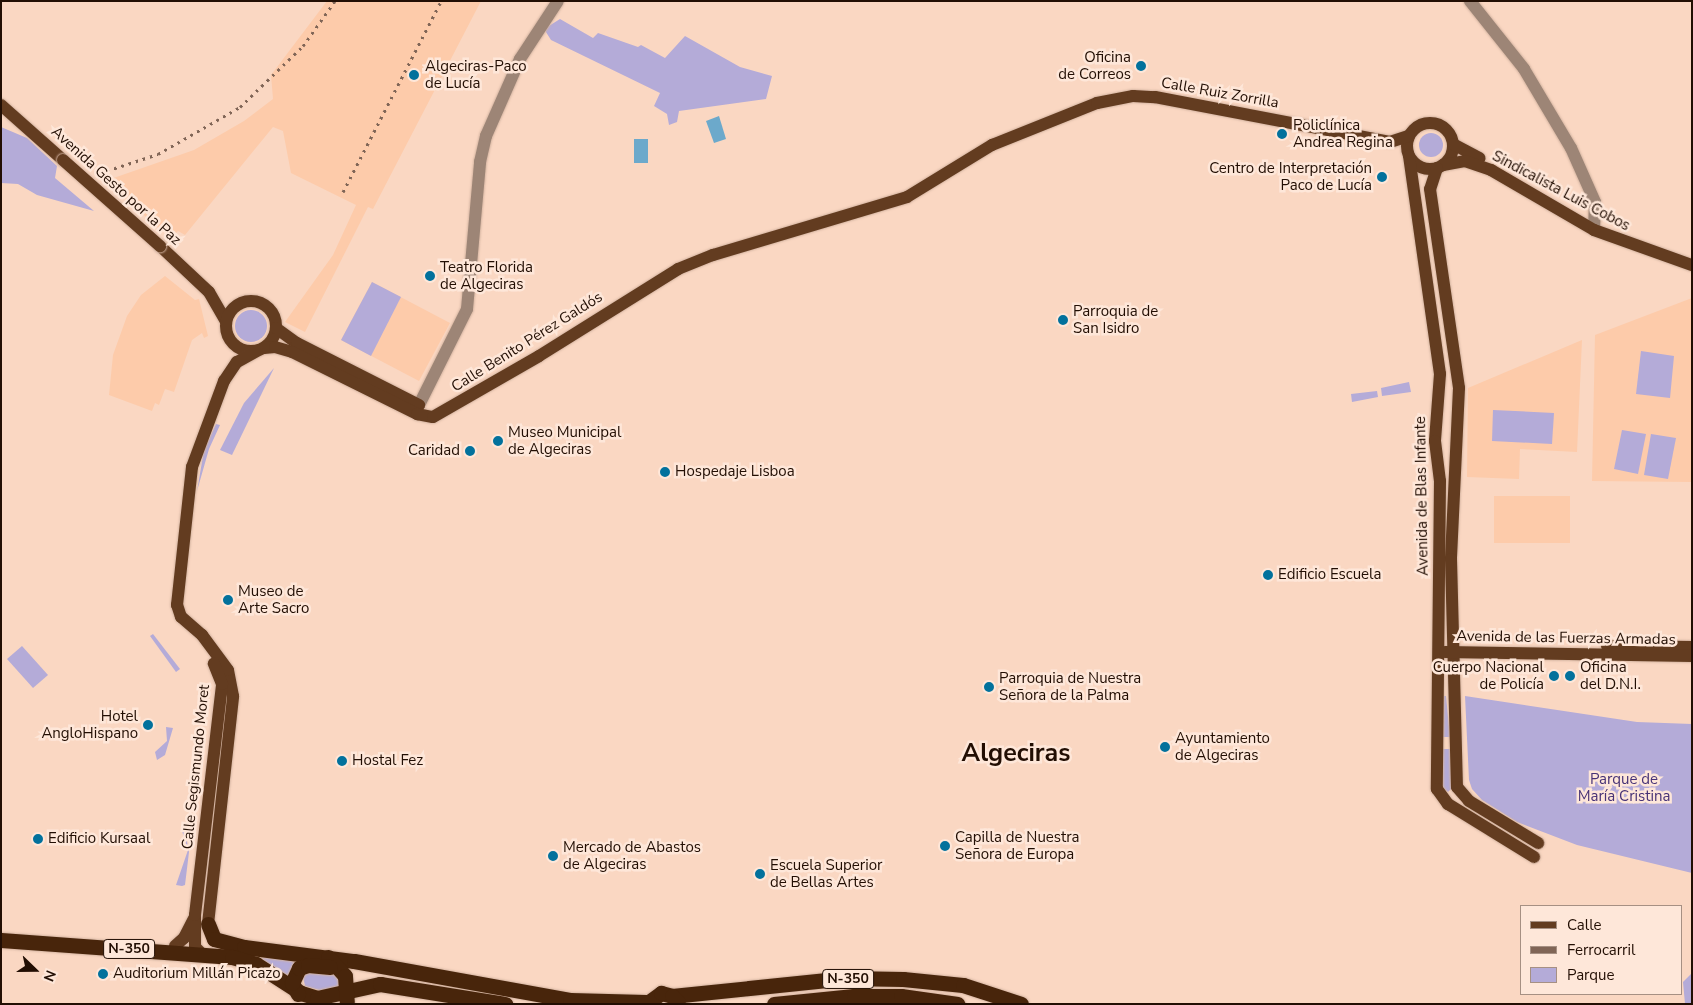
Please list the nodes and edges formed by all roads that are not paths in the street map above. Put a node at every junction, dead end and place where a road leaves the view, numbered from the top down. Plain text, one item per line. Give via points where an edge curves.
1 (558, 1) edge
2 (1470, 1) edge
3 (1, 105) edge
4 (1, 118) edge
5 (16, 118) junction
6 (1409, 136) junction
7 (1390, 142) junction
8 (1453, 144) junction
9 (1409, 154) junction
10 (1440, 167) junction
11 (1594, 226) junction
12 (1692, 260) edge
13 (1692, 265) edge
14 (209, 292) junction
15 (624, 301) joint
16 (238, 305) junction
17 (226, 321) junction
18 (276, 328) junction
19 (229, 339) junction
20 (260, 349) junction
21 (224, 381) junction
22 (414, 409) junction
23 (194, 631) junction
24 (1692, 647) edge
25 (1446, 648) junction
26 (1692, 656) edge
27 (1538, 843) dead end
28 (1534, 857) dead end
29 (201, 919) junction
30 (1, 940) edge
31 (56, 943) junction
32 (175, 946) junction
33 (244, 948) junction
34 (199, 951) junction
35 (327, 957) junction
36 (371, 966) junction
37 (342, 969) junction
38 (292, 987) junction
39 (349, 1000) edge
40 (676, 1000) edge
41 (646, 1003) edge
42 (304, 1004) edge
43 (505, 1004) edge
44 (774, 1004) edge
45 (956, 1004) edge
46 (1021, 1004) edge

1 - 22 street via 520,59 486,136 480,162 467,309
2 - 11 street via 1524,69 1556,120 1596,202
3 - 5 main road, Avenida Gesto por la Paz
4 - 5 street
5 - 14 main road, Avenida Gesto por la Paz, bridge
6 - 7 main road, Calle Ruiz Zorrilla
6 - 8 main road via 1417,127 1435,123 1450,133
6 - 9 main road
7 - 9 main road, Calle Ruiz Zorrilla via 1392,147
7 - 15 main road, Calle Ruiz Zorrilla via 1155,97 1103,101 992,145 907,197 713,254 678,269
8 - 10 main road via 1451,156
8 - 11 main road, Sindicalista Luis Cobos via 1468,154 1511,170
9 - 10 main road via 1420,167
9 - 25 main road, Avenida de Blas Infante via 1440,374 1434,441 1440,481
10 - 11 main road, Sindicalista Luis Cobos via 1465,161 1491,170
10 - 25 main road, Avenida de Blas Infante via 1430,189 1459,388
11 - 12 main road, Sindicalista Luis Cobos
11 - 13 main road, Sindicalista Luis Cobos
14 - 16 main road, Avenida Gesto por la Paz
14 - 17 main road, Avenida Gesto por la Paz
15 - 22 main road, Calle Benito Pérez Galdós via 446,411
16 - 17 main road
16 - 18 main road via 252,301 265,306 274,317
17 - 19 main road
18 - 20 main road via 273,338
18 - 22 main road
19 - 20 main road via 240,349
19 - 21 main road
20 - 21 main road via 237,362
20 - 22 main road via 275,347 292,352
21 - 23 main road via 192,467 177,605 181,617
23 - 29 main road, Calle Segismundo Moret via 194,638 219,670 222,684
23 - 29 main road, Calle Segismundo Moret via 202,635 228,670 233,696
24 - 25 main road, Avenida de las Fuerzas Armadas
25 - 26 main road, Avenida de las Fuerzas Armadas
25 - 27 main road, Avenida de Blas Infante via 1459,792
25 - 28 main road, Avenida de Blas Infante via 1437,789 1448,804
29 - 32 main road, Calle Segismundo Moret
29 - 33 highway via 214,939
29 - 34 main road, Calle Segismundo Moret
30 - 31 highway, N-350
31 - 32 highway, N-350 via 63,938
31 - 34 highway, N-350
32 - 34 highway, N-350
33 - 34 highway, N-350
33 - 35 highway, N-350
34 - 38 highway, N-350 via 249,961
35 - 36 highway, N-350
35 - 37 highway
36 - 37 highway
36 - 41 highway, N-350 via 570,1000
37 - 38 highway via 303,966 296,972
37 - 39 highway
38 - 39 highway, N-350 via 317,998
38 - 42 highway
39 - 43 highway, N-350 via 365,988 387,984
40 - 41 highway, N-350 via 655,995
40 - 46 highway, N-350 via 846,978 962,985
44 - 45 highway, N-350 via 854,996 901,996

